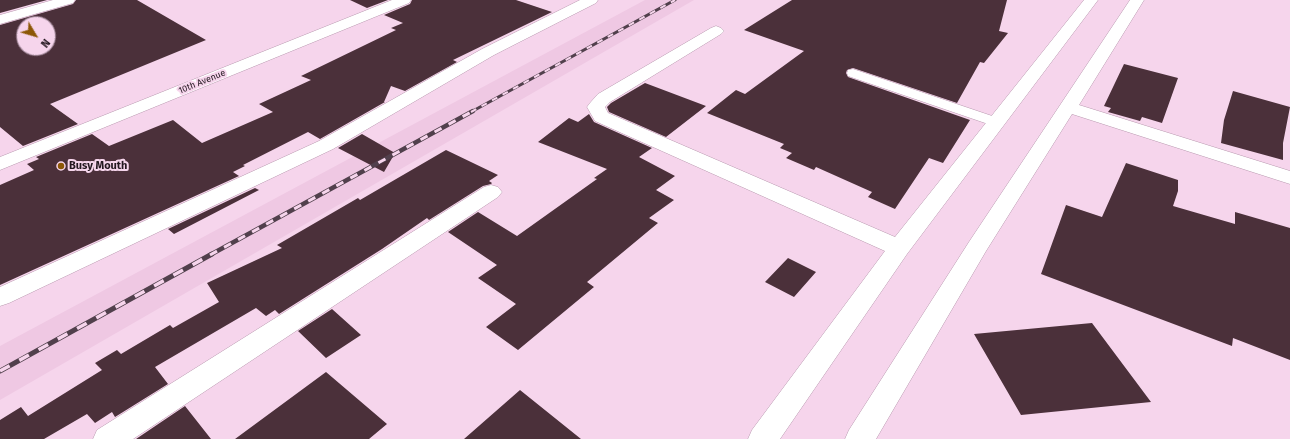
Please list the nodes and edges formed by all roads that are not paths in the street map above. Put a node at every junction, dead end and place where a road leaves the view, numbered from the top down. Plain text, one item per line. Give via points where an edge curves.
1 (68, 0) edge
2 (404, 0) edge
3 (591, 0) edge
4 (1091, 0) edge
5 (1137, 0) edge
6 (0, 20) edge
7 (716, 31) dead end
8 (853, 73) dead end
9 (1068, 107) junction
10 (996, 122) junction
11 (0, 164) edge
12 (1290, 178) edge
13 (490, 192) dead end
14 (899, 248) junction
15 (0, 297) edge
16 (108, 439) edge
17 (763, 439) edge
18 (860, 439) edge

1 - 6 street
2 - 11 street, 10th Avenue
3 - 15 street via 488,52 326,145
4 - 10 street
5 - 9 street
7 - 14 street via 604,98 596,107 601,117
8 - 10 lane
9 - 12 street
9 - 18 street via 977,248
10 - 14 street
13 - 16 street
14 - 17 street

